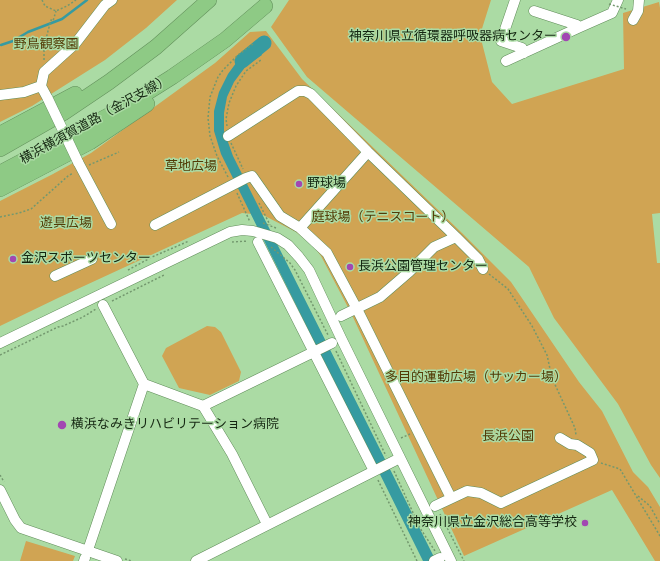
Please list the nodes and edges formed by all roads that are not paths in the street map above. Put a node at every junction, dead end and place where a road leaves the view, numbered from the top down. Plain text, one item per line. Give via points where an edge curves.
1 (112, 0) edge
2 (515, 0) edge
3 (639, 0) edge
4 (614, 2) edge
5 (204, 5) edge
6 (265, 6) dead end
7 (534, 11) dead end
8 (633, 20) dead end
9 (578, 28) junction
10 (225, 40) junction
11 (524, 52) junction
12 (506, 60) dead end
13 (41, 86) junction
14 (0, 95) edge
15 (0, 134) edge
16 (228, 136) road end
17 (0, 149) edge
18 (368, 152) junction
19 (0, 173) edge
20 (0, 189) edge
21 (111, 224) dead end
22 (155, 225) dead end
23 (300, 228) junction
24 (456, 237) junction
25 (258, 242) road end
26 (92, 259) dead end
27 (483, 269) road end
28 (56, 276) dead end
29 (103, 305) road end
30 (357, 309) junction
31 (341, 316) dead end
32 (332, 343) road end
33 (0, 344) edge
34 (315, 350) junction
35 (144, 384) junction
36 (203, 406) junction
37 (560, 438) dead end
38 (400, 458) junction
39 (374, 470) junction
40 (2, 486) edge
41 (451, 498) junction
42 (435, 506) road end
43 (265, 520) dead end
44 (89, 547) dead end
45 (121, 560) edge
46 (196, 561) edge
47 (451, 561) edge

1 - 13 street via 105,5 75,44 44,72
2 - 11 street via 501,41 522,48
3 - 8 street via 638,11
4 - 9 street via 612,13
5 - 15 highway via 98,80
5 - 17 highway, 横浜横須賀道路（金沢支線） via 156,47 109,82 63,113
6 - 10 highway, 横浜横須賀道路（金沢支線）
7 - 9 street via 577,25
9 - 11 street
10 - 19 highway, 横浜横須賀道路（金沢支線） via 121,109
10 - 20 highway via 156,96 90,142
11 - 12 street
13 - 14 street via 24,92
13 - 21 street, bridge
16 - 18 street via 298,91 305,91 311,94
18 - 23 street
18 - 24 street
22 - 23 street via 252,176 280,216
23 - 30 street via 328,253
24 - 27 street via 478,259
24 - 30 street via 434,247 380,297
25 - 34 street
26 - 28 street
29 - 35 street
30 - 31 street
30 - 41 street
32 - 34 street
33 - 38 street via 213,239 253,225 277,233 309,270
34 - 36 street
34 - 39 street
35 - 36 street
35 - 44 street
36 - 43 street via 232,454
37 - 41 street via 590,452 593,460 501,503 481,493 467,491
38 - 39 street
38 - 47 street
39 - 46 street
40 - 45 street via 15,520 21,528
41 - 42 street

